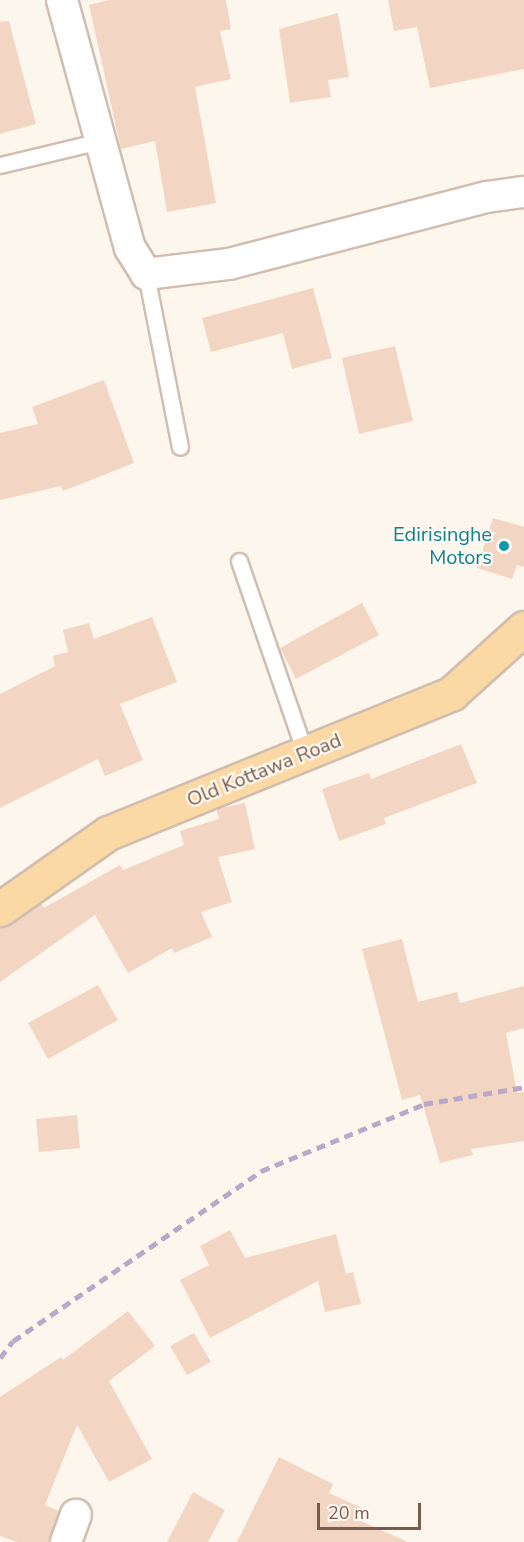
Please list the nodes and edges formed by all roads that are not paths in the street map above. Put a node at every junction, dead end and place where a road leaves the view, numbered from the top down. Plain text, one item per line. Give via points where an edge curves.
1 (62, 0) edge
2 (100, 141) junction
3 (0, 165) edge
4 (524, 192) edge
5 (146, 274) junction
6 (180, 447) dead end
7 (239, 561) dead end
8 (524, 628) edge
9 (305, 753) junction
10 (0, 909) edge

1 - 2 street
2 - 3 lane
2 - 5 street via 130,248
4 - 5 street via 487,197 229,264
5 - 6 lane
7 - 9 lane
8 - 9 main road, Old Kottawa Road via 452,693
9 - 10 main road, Old Kottawa Road via 108,833

